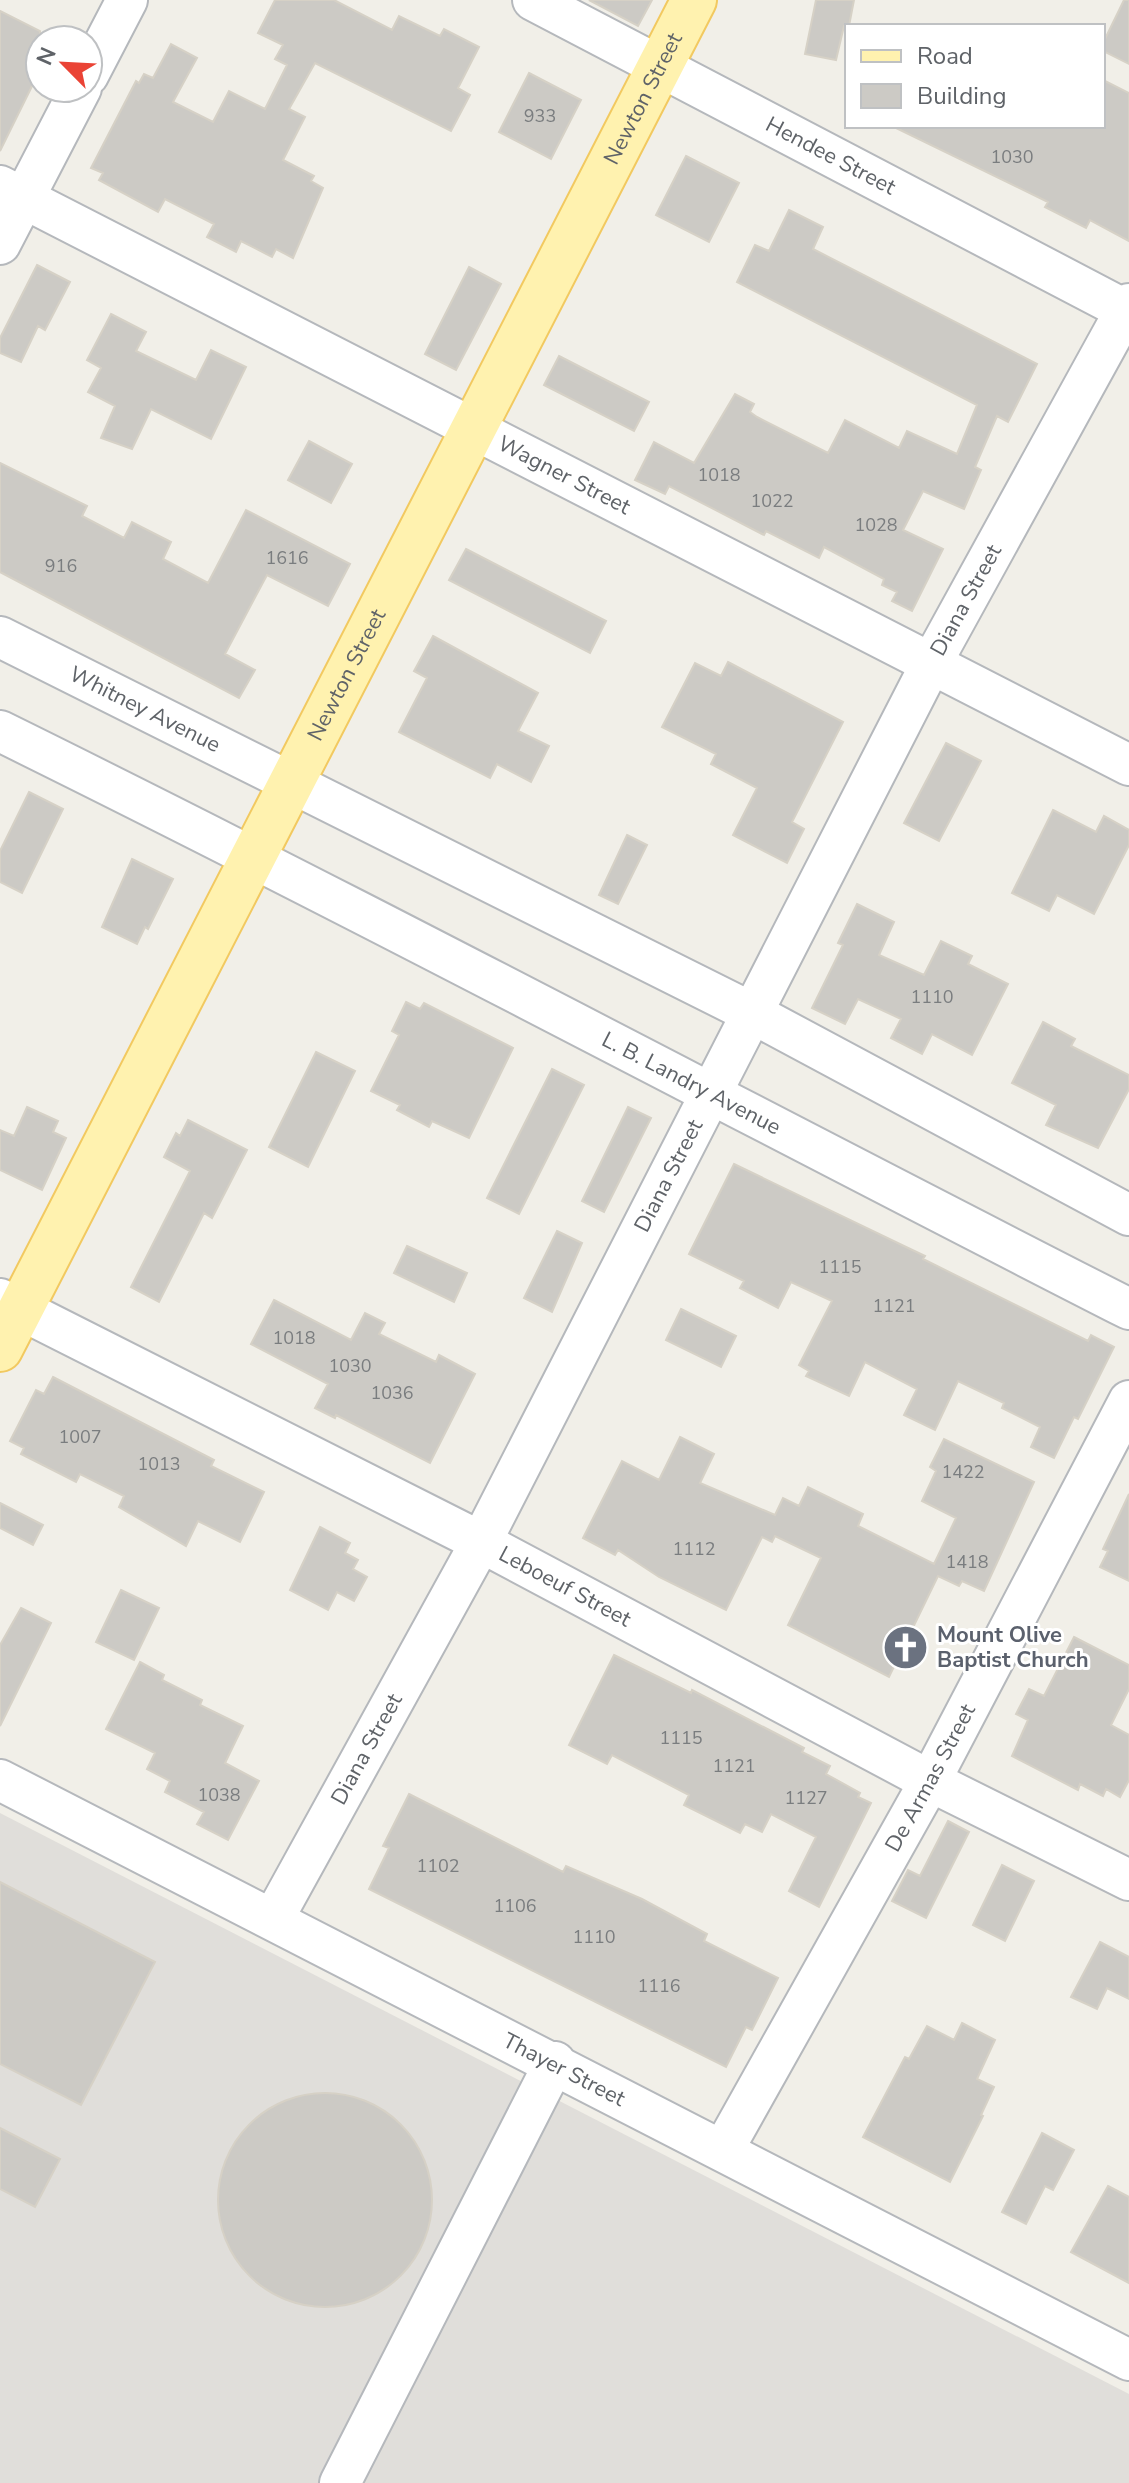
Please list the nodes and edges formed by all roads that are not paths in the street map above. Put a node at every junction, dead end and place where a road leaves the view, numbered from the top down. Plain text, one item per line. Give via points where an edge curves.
1 (127, 0) edge
2 (533, 0) edge
3 (694, 0) edge
4 (104, 44) edge
5 (660, 66) junction
6 (70, 104) edge
7 (12, 192) edge
8 (0, 244) edge
9 (1128, 309) edge
10 (473, 429) junction
11 (0, 637) edge
12 (932, 662) junction
13 (0, 731) edge
14 (1129, 765) edge
15 (292, 781) junction
16 (253, 856) junction
17 (752, 1013) junction
18 (710, 1095) junction
19 (1129, 1215) edge
20 (10, 1304) edge
21 (1129, 1309) edge
22 (0, 1349) edge
23 (1129, 1401) edge
24 (481, 1542) junction
25 (0, 1780) edge
26 (930, 1781) junction
27 (1129, 1880) edge
28 (273, 1919) junction
29 (555, 2062) junction
30 (723, 2150) junction
31 (1129, 2360) edge
32 (340, 2483) edge

1 - 4 street
2 - 5 street, Hendee Street
3 - 5 main road, Newton Street
5 - 9 street, Hendee Street
5 - 10 main road, Newton Street
6 - 7 street
7 - 8 street
7 - 10 street, Wagner Street
9 - 12 street, Diana Street
10 - 12 street, Wagner Street
10 - 15 main road, Newton Street
11 - 15 street, Whitney Avenue
12 - 14 street, Wagner Street
12 - 17 street, Diana Street
13 - 16 street
15 - 16 main road, Newton Street
15 - 17 street
16 - 18 street, L. B. Landry Avenue
16 - 20 main road, Newton Street
17 - 18 street, Diana Street
17 - 19 street
18 - 21 street, L. B. Landry Avenue
18 - 24 street, Diana Street
20 - 22 main road, Newton Street
20 - 24 street, Leboeuf Street
23 - 26 street, De Armas Street
24 - 26 street, Leboeuf Street
24 - 28 street, Diana Street
25 - 28 street, Thayer Street
26 - 27 street, Leboeuf Street
26 - 30 street, De Armas Street
28 - 29 street, Thayer Street
29 - 30 street, Thayer Street
29 - 32 street
30 - 31 street, Thayer Street

